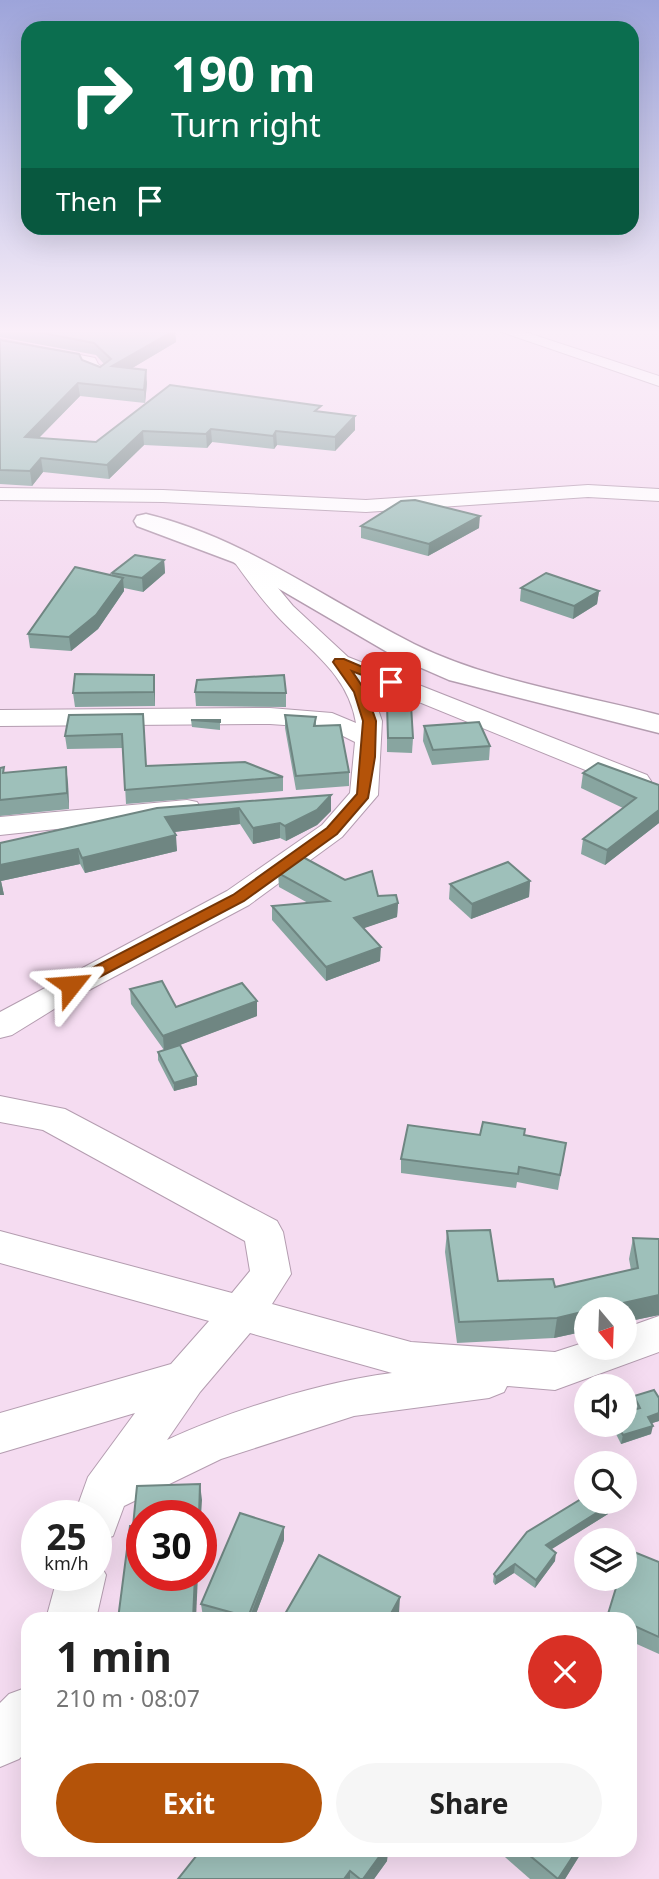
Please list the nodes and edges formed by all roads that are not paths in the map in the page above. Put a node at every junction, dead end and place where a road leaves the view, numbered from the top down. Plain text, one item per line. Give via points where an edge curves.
1 (0, 494) edge
2 (23, 495) junction
3 (659, 495) edge
4 (146, 521) joint
5 (242, 556) junction
6 (340, 662) junction
7 (0, 718) edge
8 (659, 724) edge
9 (367, 738) junction
10 (650, 786) edge
11 (363, 795) junction
12 (323, 798) edge
13 (214, 806) edge
14 (0, 826) edge
15 (0, 1027) edge
16 (0, 1109) edge
17 (0, 1247) edge
18 (241, 1313) junction
19 (659, 1334) edge
20 (637, 1342) edge
21 (586, 1360) edge
22 (555, 1371) junction
23 (185, 1378) junction
24 (0, 1433) edge
25 (104, 1500) edge
26 (110, 1500) edge
27 (78, 1591) edge
28 (73, 1612) edge
29 (21, 1720) edge
30 (0, 1740) edge

1 - 2 street
2 - 3 street via 366,506 588,491
2 - 4 street
4 - 5 street
5 - 6 street via 285,611
5 - 8 street via 404,650 460,674
6 - 9 street via 360,692 369,721
6 - 10 street
7 - 9 street via 270,716 332,721
9 - 11 street
11 - 12 street
11 - 15 street via 332,831 239,898
13 - 14 street
16 - 18 street via 52,1118 263,1232 271,1273
17 - 18 street
18 - 22 street via 411,1360
18 - 23 street
19 - 20 street
21 - 22 street
22 - 26 street via 354,1397 210,1441
23 - 24 street
23 - 25 street
27 - 28 street
29 - 30 street

